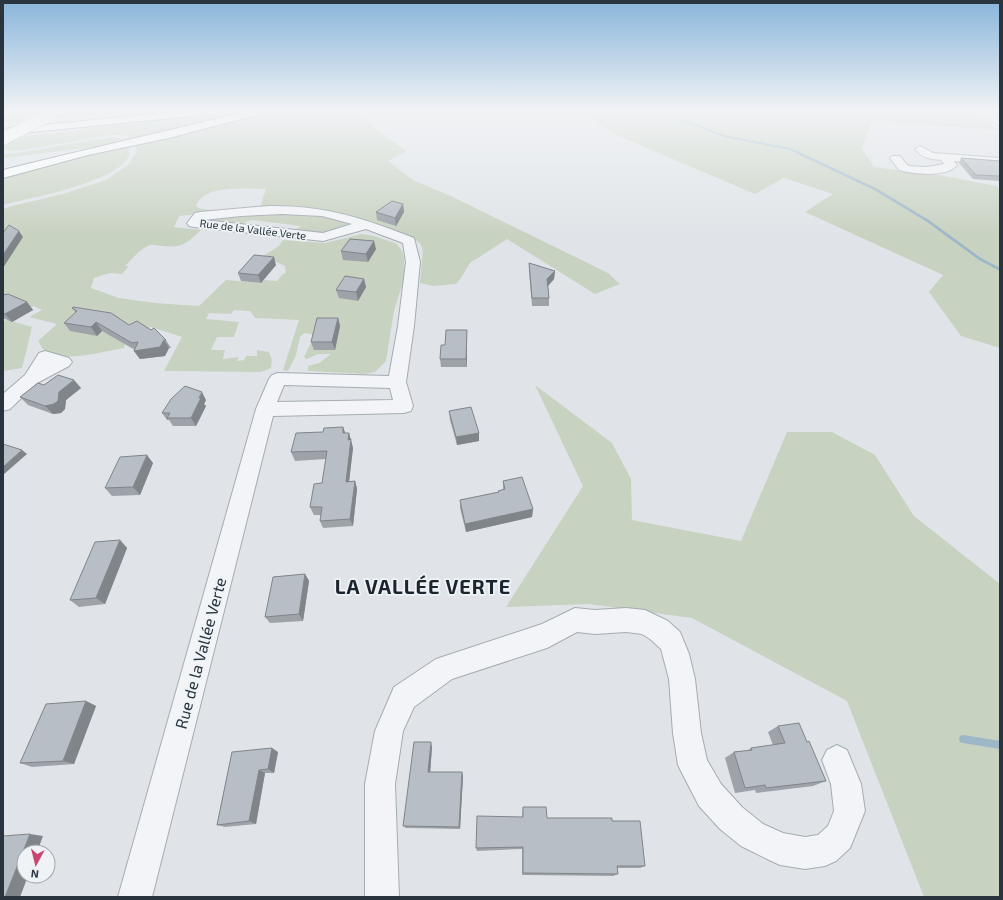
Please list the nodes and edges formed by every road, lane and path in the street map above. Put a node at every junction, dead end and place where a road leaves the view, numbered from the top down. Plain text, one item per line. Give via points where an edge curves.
1 (91, 152) edge
2 (924, 152) edge
3 (944, 157) junction
4 (896, 158) dead end
5 (11, 159) dead end
6 (49, 161) junction
7 (1000, 161) edge
8 (3, 174) edge
9 (365, 225) junction
10 (31, 379) dead end
11 (397, 382) junction
12 (3, 404) edge
13 (265, 409) junction
14 (837, 760) dead end
15 (136, 897) edge
16 (382, 897) edge

1 - 6 main road
2 - 3 street via 930,156
3 - 4 street via 951,165 940,170 928,171 903,168
3 - 7 street
5 - 6 main road via 33,158
6 - 8 main road
9 - 9 street, Rue de la Vallée Verte via 311,211 263,210 200,216 194,223 323,237
9 - 11 street, Rue de la Vallée Verte via 409,241 413,262
10 - 12 street
11 - 13 street, Rue de la Vallée Verte via 278,380
11 - 13 street, Rue de la Vallée Verte via 404,406
13 - 15 street, Rue de la Vallée Verte
14 - 16 street via 846,784 850,811 839,837 824,850 804,853 780,849 752,835 731,818 710,795 694,765 687,733 682,679 671,641 645,622 575,620 547,635 445,668 404,697 389,731 380,784

